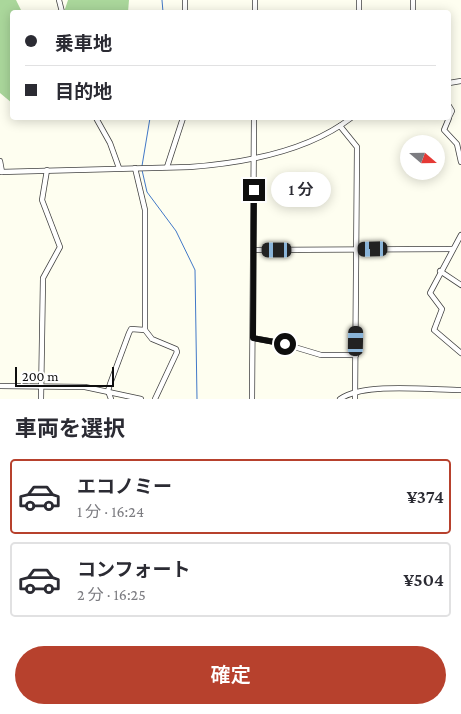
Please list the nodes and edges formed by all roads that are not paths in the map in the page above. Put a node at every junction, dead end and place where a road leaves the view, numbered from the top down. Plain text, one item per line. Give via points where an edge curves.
1 (97, 120) edge
2 (181, 120) edge
3 (254, 120) edge
4 (348, 120) edge
5 (448, 120) edge
6 (340, 126) junction
7 (460, 151) edge
8 (254, 157) junction
9 (0, 161) edge
10 (461, 162) edge
11 (137, 167) junction
12 (166, 167) junction
13 (119, 168) junction
14 (47, 170) junction
15 (1, 172) edge
16 (461, 235) edge
17 (453, 249) junction
18 (254, 250) junction
19 (357, 250) junction
20 (440, 271) junction
21 (461, 285) edge
22 (144, 330) junction
23 (253, 338) junction
24 (461, 353) edge
25 (356, 354) junction
26 (0, 386) edge
27 (41, 387) junction
28 (461, 390) edge
29 (108, 391) junction
30 (355, 392) junction
31 (41, 399) edge
32 (111, 399) edge
33 (142, 399) edge
34 (155, 399) edge
35 (252, 399) edge
36 (340, 399) edge
37 (355, 399) edge

1 - 13 street
2 - 12 street
3 - 8 street
4 - 6 street
5 - 7 street via 444,130
6 - 8 street via 297,146
6 - 19 street via 357,147
7 - 10 street
8 - 12 street via 202,166
8 - 18 street
9 - 15 street
11 - 12 street
11 - 13 street
11 - 22 street via 145,210
13 - 14 street
14 - 15 street
14 - 27 street via 42,200 60,247 43,278
16 - 17 street
17 - 19 street
17 - 20 street
18 - 19 street
18 - 23 street
19 - 25 street
20 - 21 street
20 - 24 street via 430,291 442,309 434,330
22 - 29 street via 131,329
22 - 34 street via 152,340 177,352
23 - 25 street via 281,342 321,355
23 - 35 street
25 - 30 street
26 - 27 street
27 - 29 street via 85,387
27 - 31 street
28 - 30 street via 376,389
29 - 32 street
29 - 33 street
30 - 36 street
30 - 37 street

